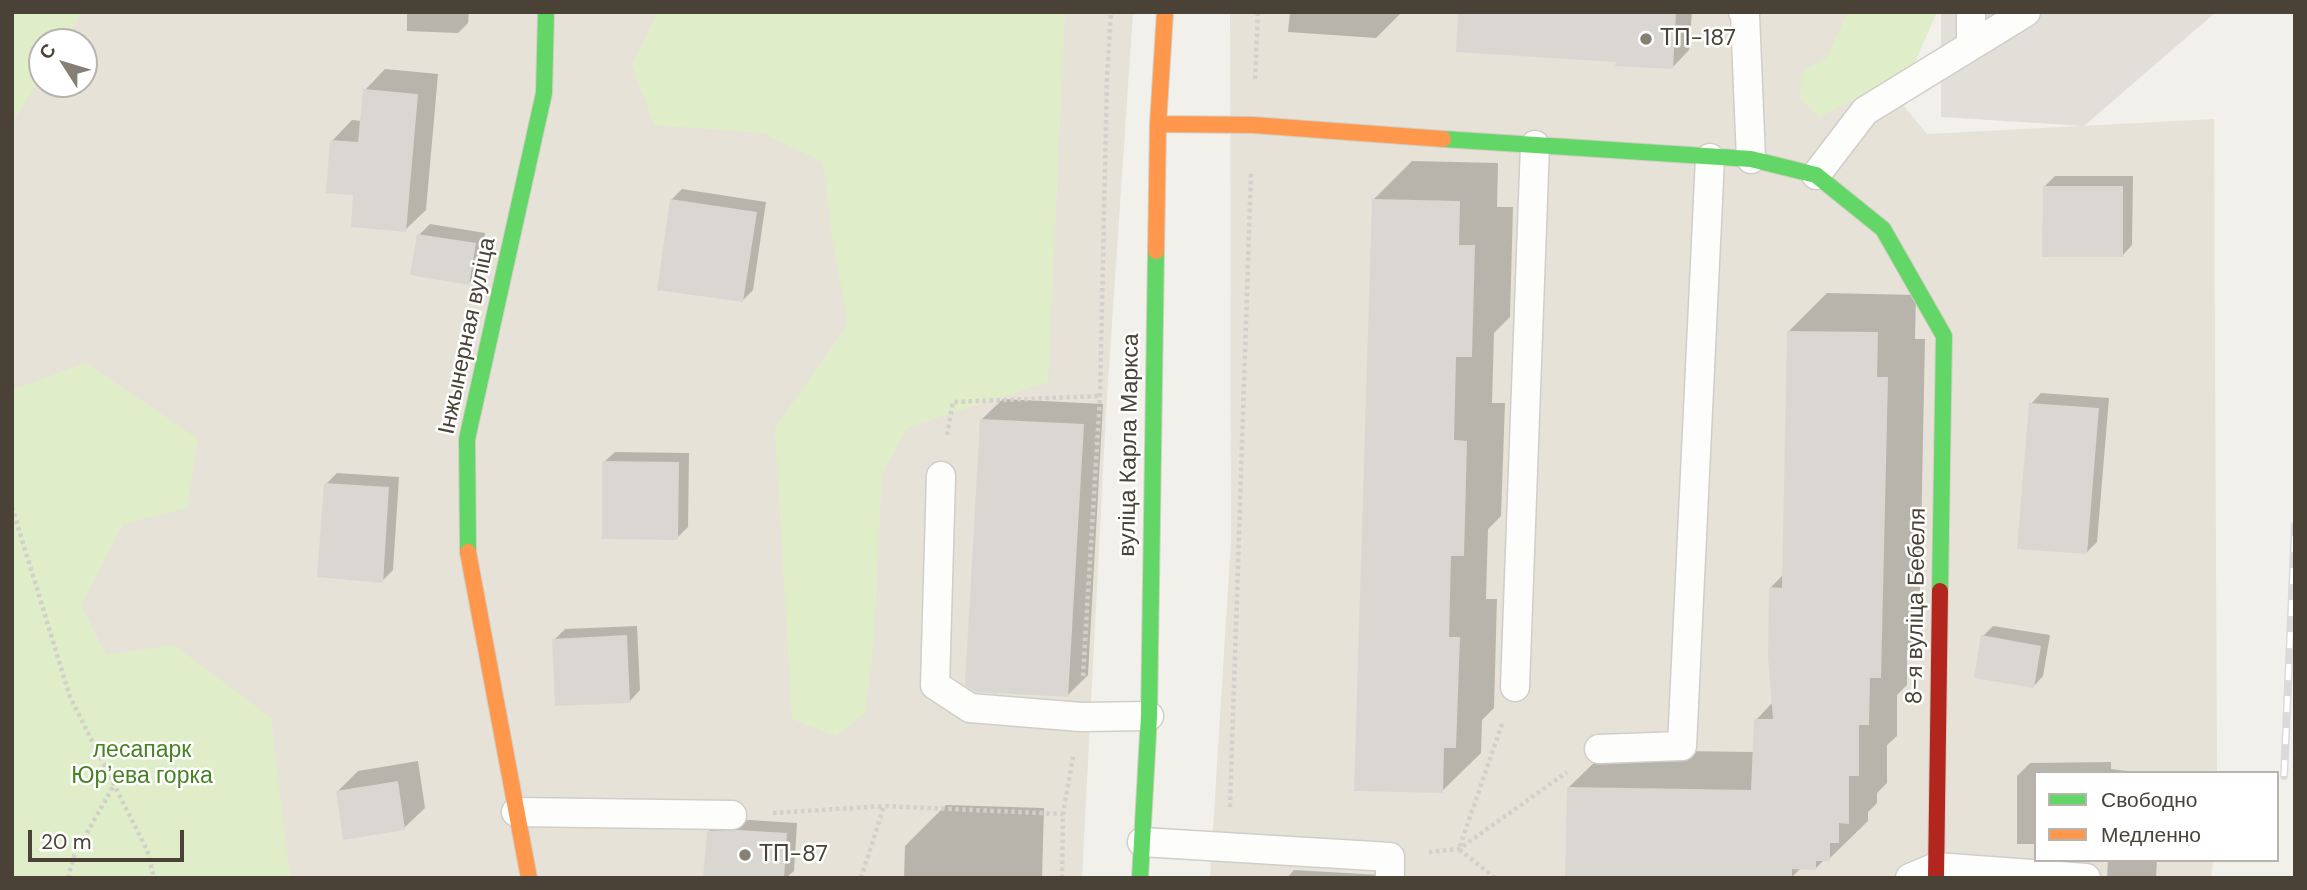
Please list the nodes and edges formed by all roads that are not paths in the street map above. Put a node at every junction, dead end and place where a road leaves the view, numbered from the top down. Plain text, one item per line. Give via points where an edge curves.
1 (546, 12) edge
2 (1165, 12) edge
3 (1743, 12) edge
4 (1971, 12) edge
5 (2026, 12) edge
6 (1971, 45) junction
7 (1158, 124) junction
8 (1535, 145) junction
9 (1710, 158) junction
10 (1751, 159) junction
11 (1816, 175) junction
12 (941, 476) road end
13 (1515, 687) road end
14 (1149, 716) junction
15 (1599, 749) road end
16 (516, 812) junction
17 (732, 815) road end
18 (1142, 842) junction
19 (1390, 867) edge
20 (1927, 874) edge
21 (529, 878) edge
22 (1140, 878) edge
23 (2086, 878) edge

1 - 16 street, Інжынерная вуліца via 544,93 467,439 468,559
2 - 7 street, вуліца Карла Маркса
3 - 10 lane
4 - 6 lane
5 - 6 lane
6 - 11 lane via 1866,111
7 - 8 street via 1253,125
7 - 14 street, вуліца Карла Маркса
8 - 9 street
8 - 13 lane
9 - 10 street
9 - 15 lane via 1682,746
10 - 11 street
11 - 20 street, 8-я вуліца Бебеля via 1883,229 1944,336
12 - 14 lane via 935,685 970,708 1081,717
14 - 18 street, вуліца Карла Маркса
16 - 17 lane
16 - 21 street, Інжынерная вуліца
18 - 19 lane via 1229,847
18 - 22 street, вуліца Карла Маркса
20 - 23 lane

